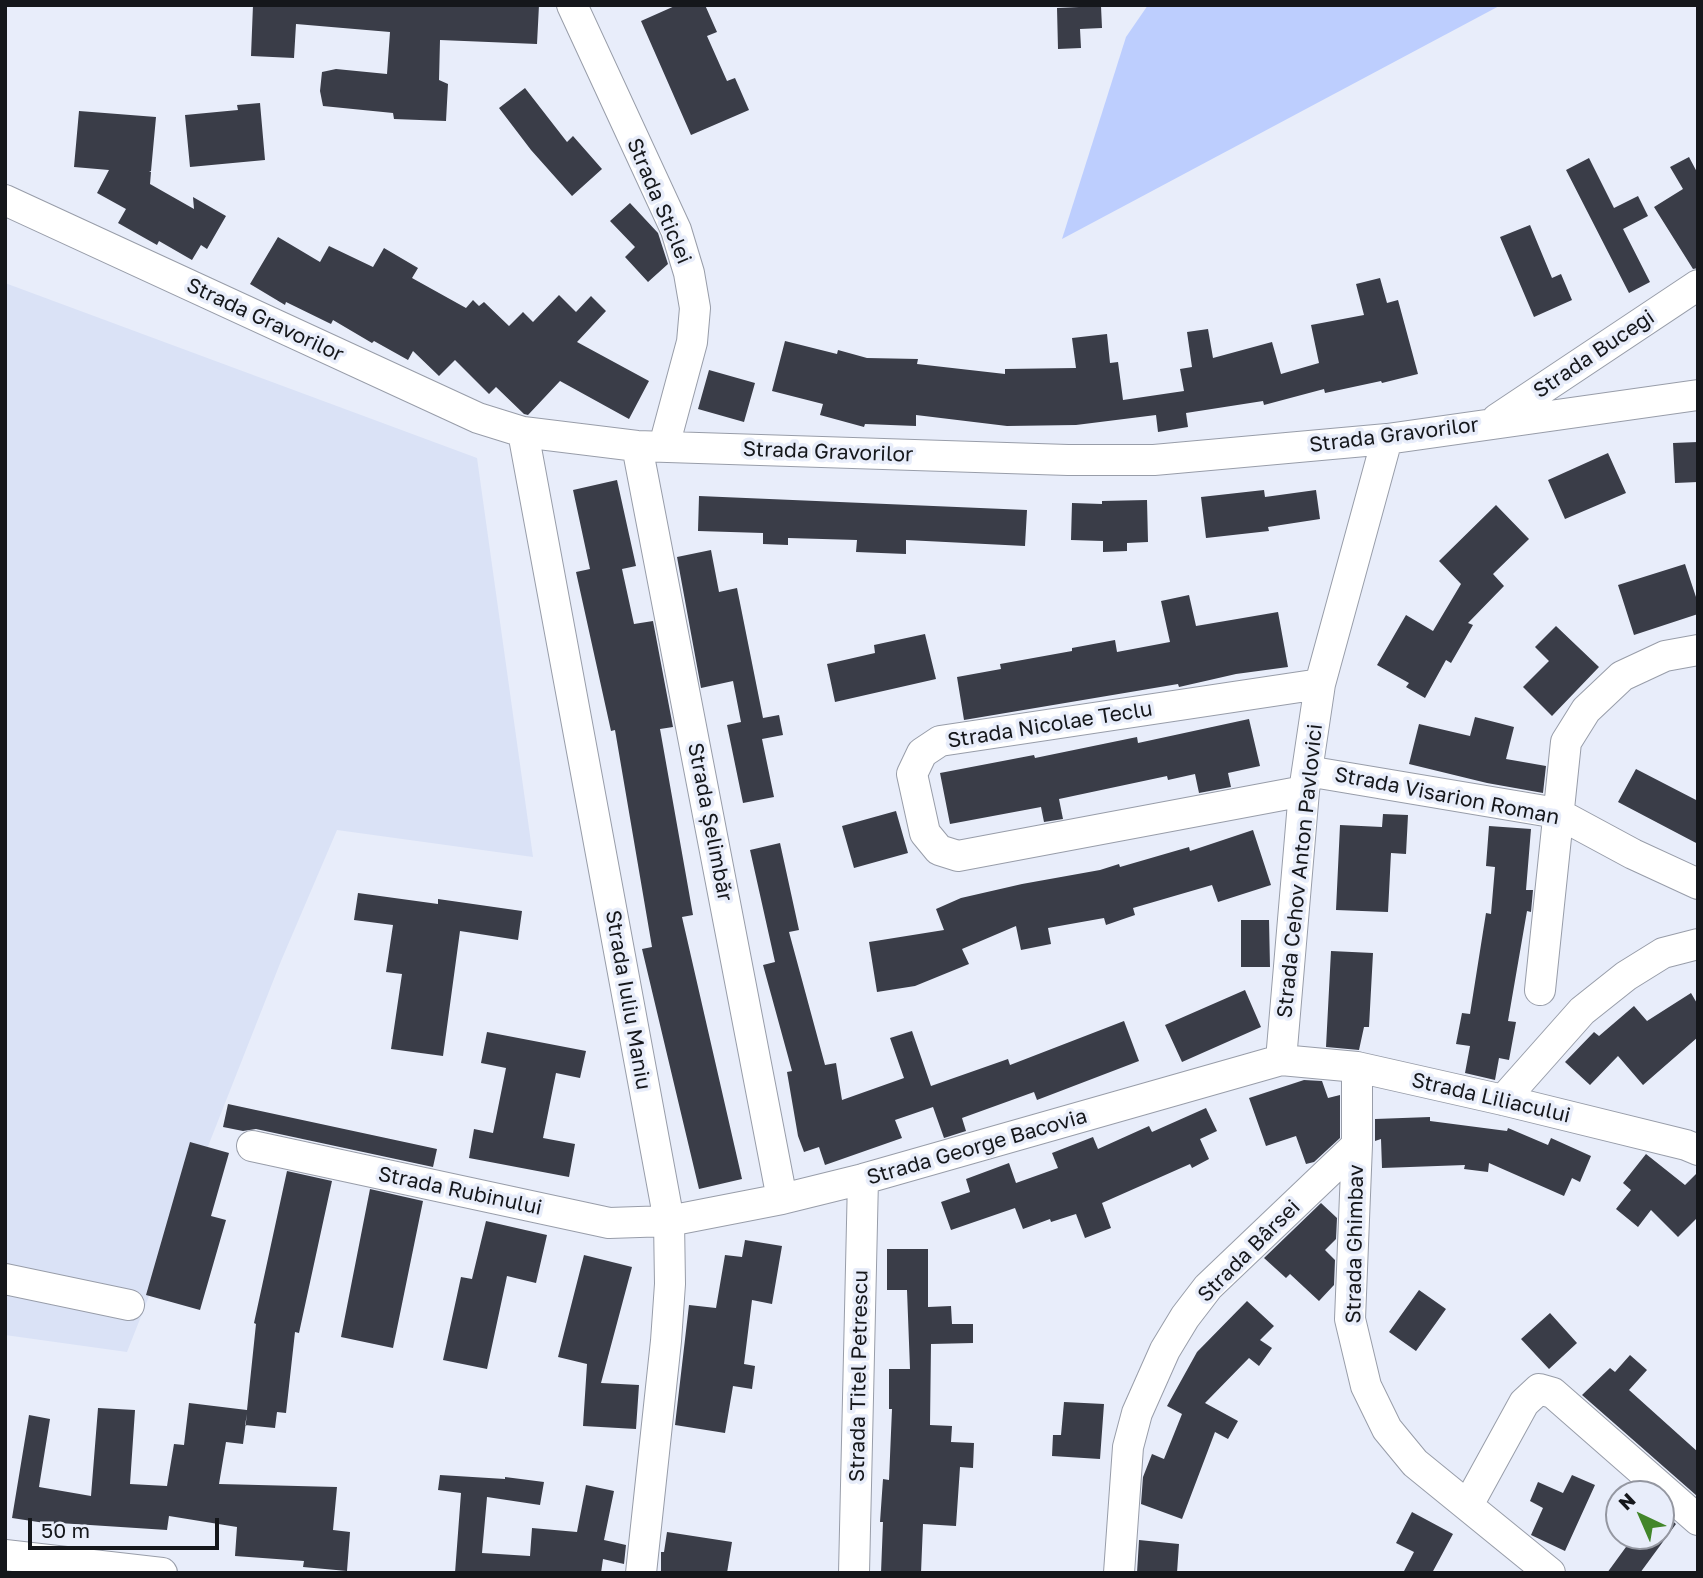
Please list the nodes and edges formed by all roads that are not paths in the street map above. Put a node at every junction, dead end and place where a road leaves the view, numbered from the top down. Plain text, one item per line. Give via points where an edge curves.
1 (572, 5) edge
2 (5, 200) edge
3 (1698, 285) edge
4 (1698, 395) edge
5 (1490, 423) junction
6 (523, 432) junction
7 (1387, 439) junction
8 (651, 446) junction
9 (1698, 650) edge
10 (1320, 684) junction
11 (1305, 781) junction
12 (1557, 813) junction
13 (1698, 884) edge
14 (1698, 944) edge
15 (1540, 990) dead end
16 (1281, 1060) junction
17 (1357, 1067) junction
18 (1503, 1100) junction
19 (1357, 1145) junction
20 (252, 1146) dead end
21 (1698, 1150) edge
22 (863, 1179) junction
23 (782, 1199) junction
24 (669, 1221) junction
25 (5, 1279) edge
26 (129, 1305) dead end
27 (1468, 1505) junction
28 (1698, 1520) edge
29 (5, 1555) edge
30 (162, 1573) edge
31 (641, 1573) edge
32 (854, 1573) edge
33 (1119, 1573) edge
34 (1550, 1573) edge

1 - 8 street, Strada Sticlei via 676,230 690,273 695,308 692,342
2 - 6 street, Strada Gravorilor via 478,418
3 - 5 street, Strada Bucegi
4 - 5 street, Strada Gravorilor
5 - 7 street, Strada Gravorilor
6 - 8 street, Strada Gravorilor
6 - 24 street, Strada Iuliu Maniu
7 - 8 street, Strada Gravorilor via 1154,460
7 - 10 street, Strada Cehov Anton Pavlovici
8 - 23 street, Strada Șelimbăr
9 - 12 street via 1665,656 1622,676 1586,710 1566,743
10 - 11 street, Strada Cehov Anton Pavlovici
10 - 11 street, Strada Nicolae Teclu via 940,741 922,754 912,774 925,834 939,850 958,856
11 - 12 street, Strada Visarion Roman
11 - 16 street, Strada Cehov Anton Pavlovici
12 - 13 street, Strada Visarion Roman
12 - 15 street
14 - 18 street via 1663,953 1582,1011
16 - 17 street, Strada Liliacului
16 - 22 street, Strada George Bacovia
17 - 18 street, Strada Liliacului
17 - 19 street, Strada Ghimbav
18 - 21 street, Strada Liliacului
19 - 27 street, Strada Ghimbav via 1350,1319 1366,1386 1387,1429 1415,1462
19 - 33 street, Strada Bârsei via 1208,1287 1165,1350 1137,1413 1128,1447
20 - 24 street, Strada Rubinului via 609,1223
22 - 23 street, Strada George Bacovia
22 - 32 street, Strada Titel Petrescu
23 - 24 street, Strada George Bacovia
24 - 31 street, Strada Iuliu Maniu via 666,1341
25 - 26 street
27 - 28 street via 1524,1403 1539,1389 1553,1393
27 - 34 street, Strada Ghimbav
29 - 30 street

